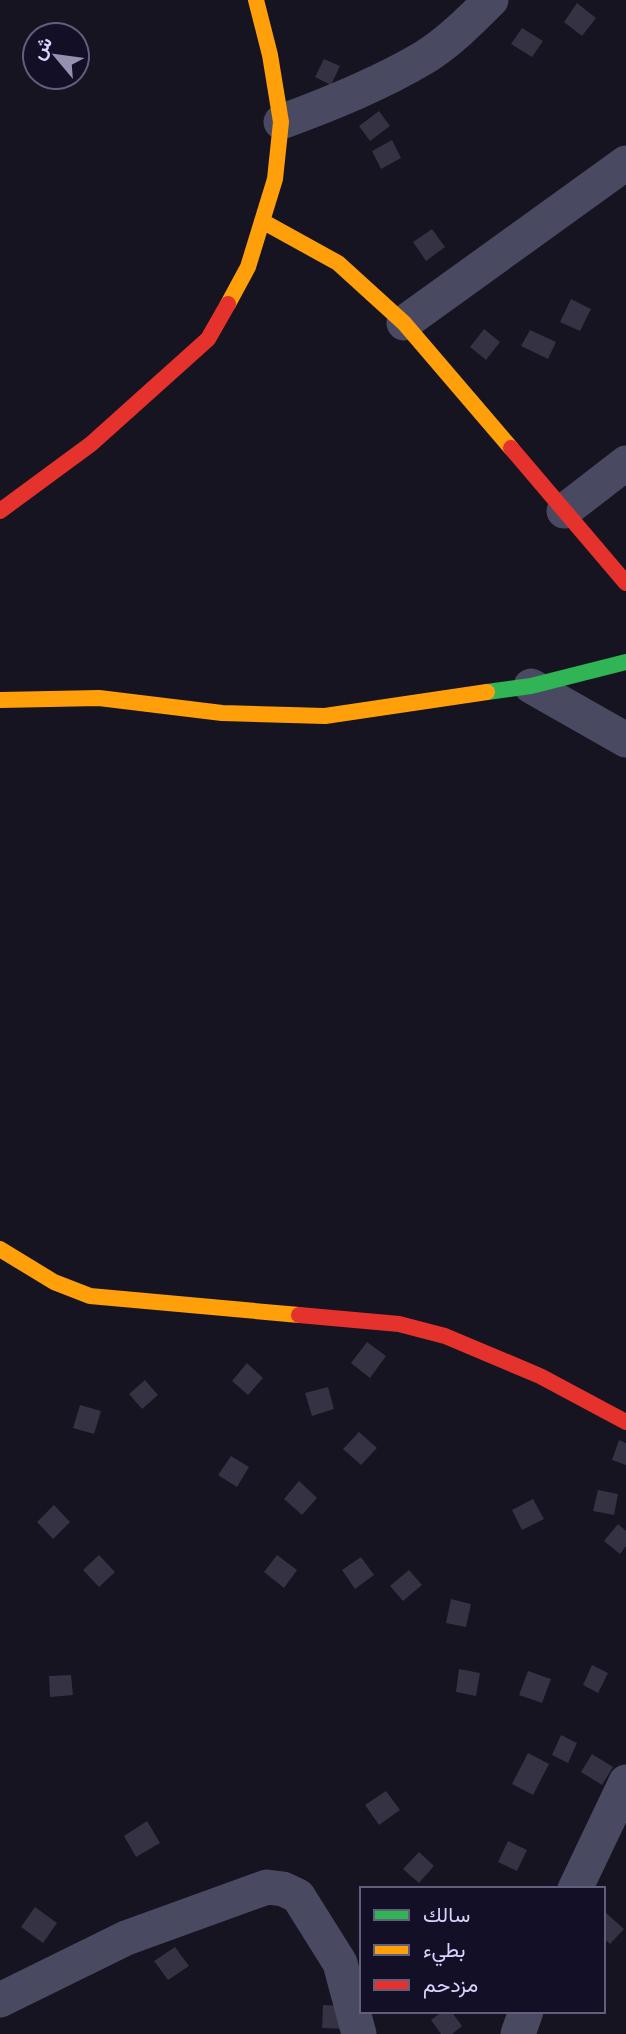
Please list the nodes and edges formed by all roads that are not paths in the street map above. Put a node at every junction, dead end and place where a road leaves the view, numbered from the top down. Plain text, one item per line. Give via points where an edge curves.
1 (256, 0) edge
2 (491, 0) edge
3 (281, 122) junction
4 (626, 163) edge
5 (262, 220) junction
6 (404, 323) junction
7 (626, 463) edge
8 (0, 510) edge
9 (564, 511) junction
10 (626, 583) edge
11 (626, 662) edge
12 (531, 686) junction
13 (0, 700) edge
14 (626, 740) edge
15 (0, 1249) edge
16 (626, 1422) edge
17 (626, 1782) edge
18 (576, 1887) edge
19 (0, 2000) edge
20 (525, 2013) edge
21 (359, 2034) edge
22 (518, 2034) edge

1 - 3 street
2 - 3 street via 426,56 337,101
3 - 5 street via 275,179
4 - 6 street
5 - 6 street via 338,263
5 - 8 street via 248,267 208,339 90,444
6 - 9 street
7 - 9 street
9 - 10 street
11 - 12 street
12 - 13 street via 325,716 222,713 99,698
12 - 14 street
15 - 16 street via 66,1289 90,1296 399,1324 445,1336 540,1376
17 - 18 street
19 - 21 street via 126,1938 267,1887 298,1896 340,1963
20 - 22 street

